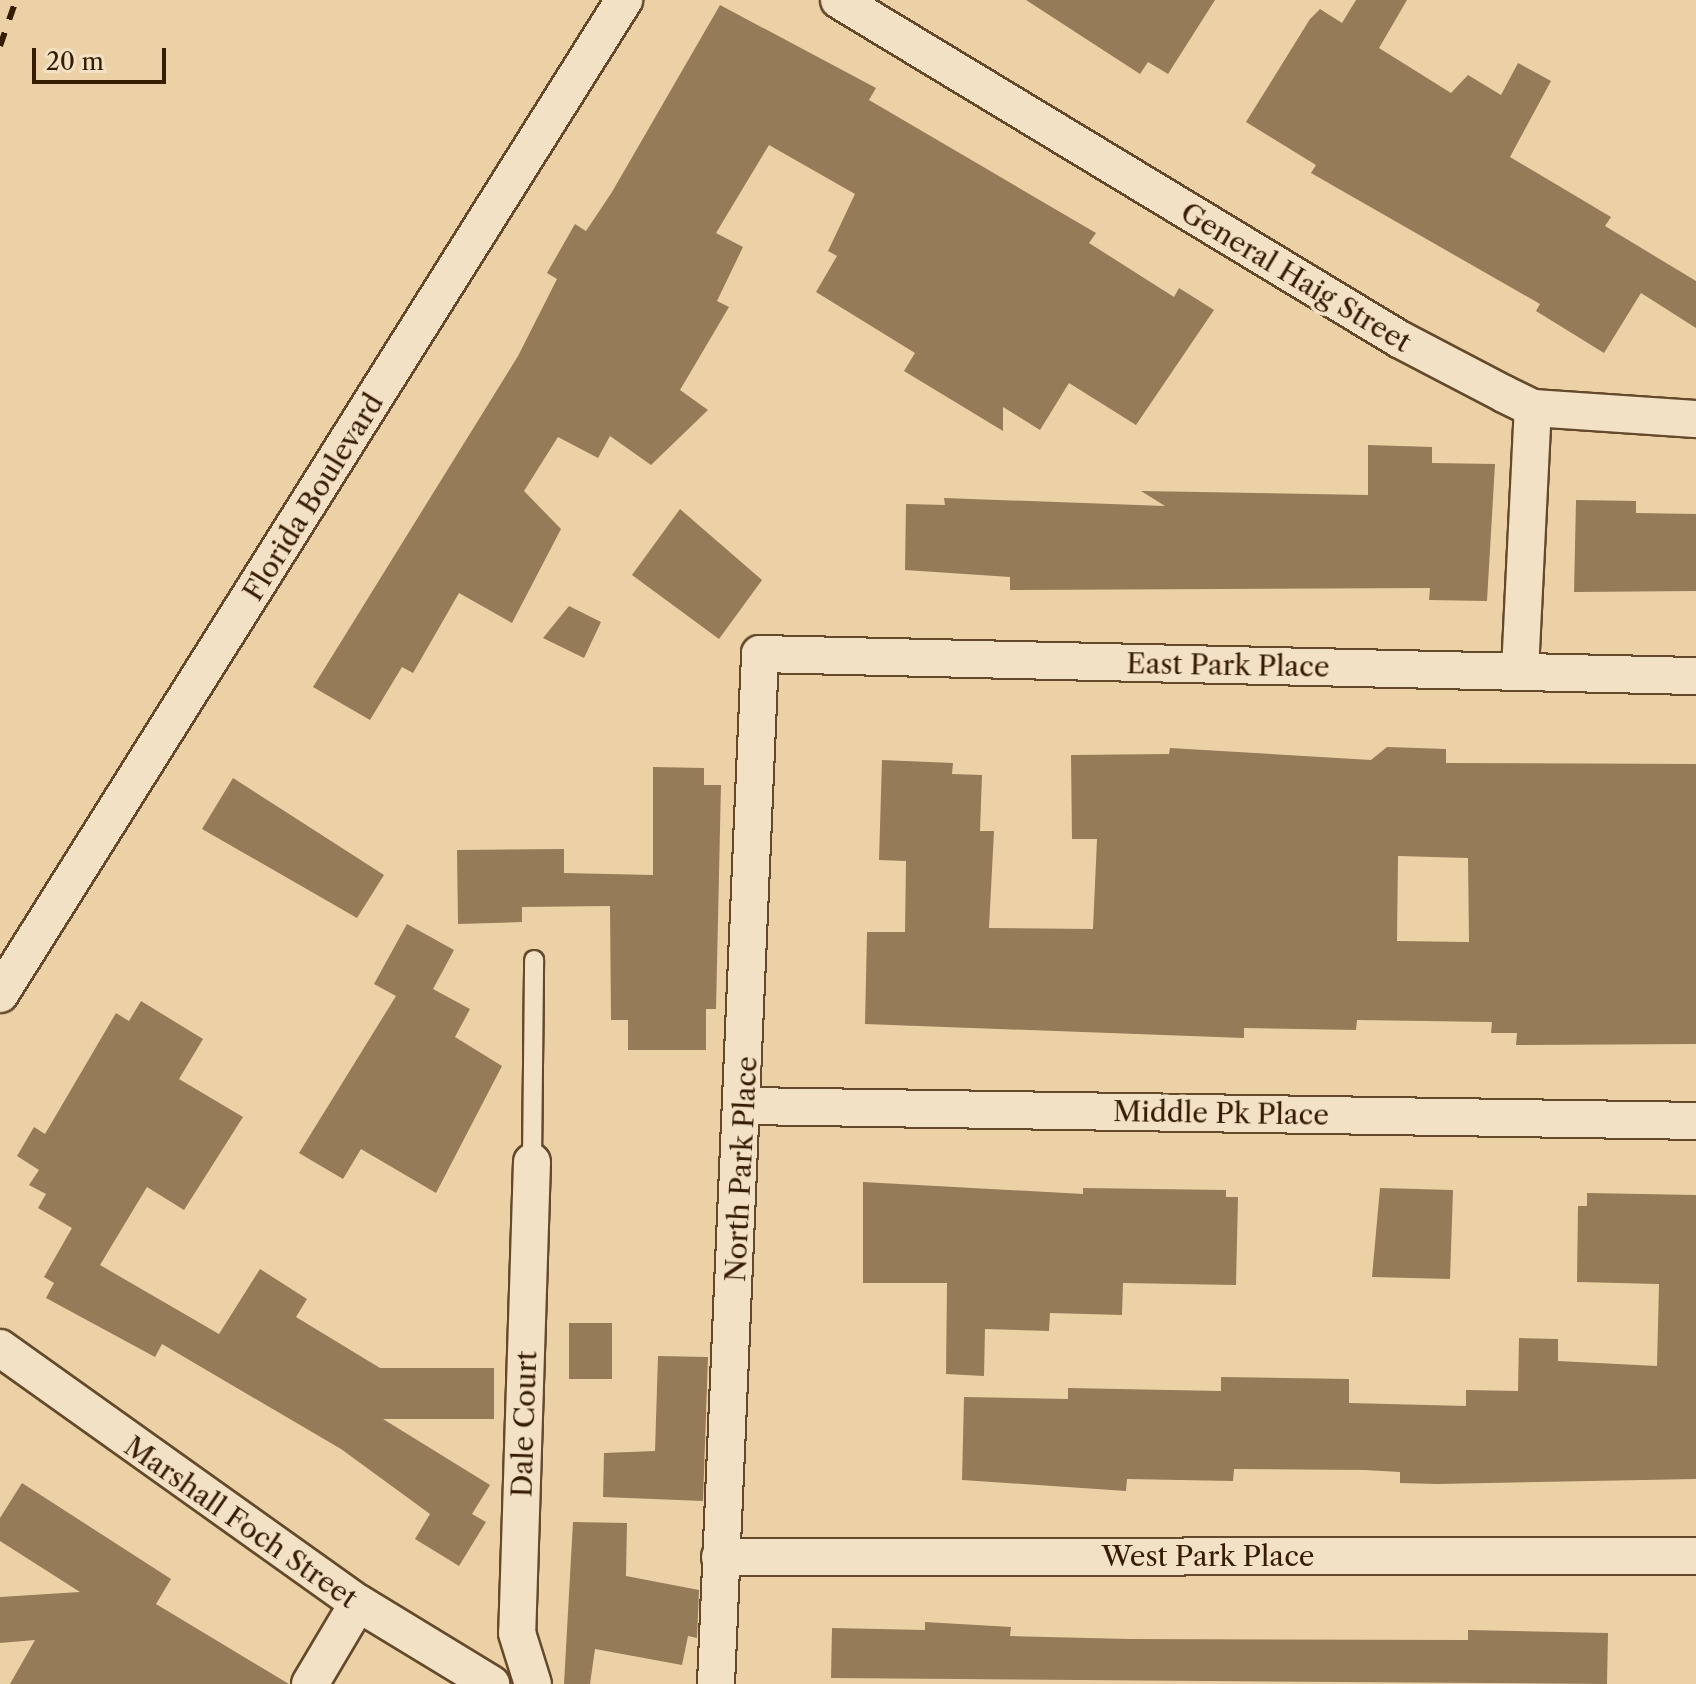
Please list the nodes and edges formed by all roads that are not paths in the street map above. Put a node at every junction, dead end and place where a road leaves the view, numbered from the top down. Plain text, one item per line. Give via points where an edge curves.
1 (624, 0) edge
2 (839, 0) edge
3 (1533, 408) junction
4 (1696, 419) edge
5 (760, 654) joint
6 (1520, 671) junction
7 (1696, 676) edge
8 (534, 960) dead end
9 (0, 994) edge
10 (746, 1106) junction
11 (1696, 1121) edge
12 (532, 1162) joint
13 (0, 1348) edge
14 (1696, 1556) edge
15 (720, 1557) junction
16 (358, 1603) junction
17 (310, 1684) edge
18 (491, 1684) edge
19 (533, 1684) edge
20 (716, 1684) edge

1 - 9 street, Florida Boulevard
2 - 3 street, General Haig Street via 1399,339
3 - 4 street
3 - 6 street
5 - 6 street, East Park Place
5 - 10 street, North Park Place
6 - 7 street, East Park Place
8 - 12 lane
10 - 11 street, Middle Pk Place
10 - 15 street, North Park Place
12 - 19 street, Dale Court via 517,1633
13 - 16 street, Marshall Foch Street
14 - 15 street, West Park Place
15 - 20 street, North Park Place
16 - 17 street
16 - 18 street, Marshall Foch Street

